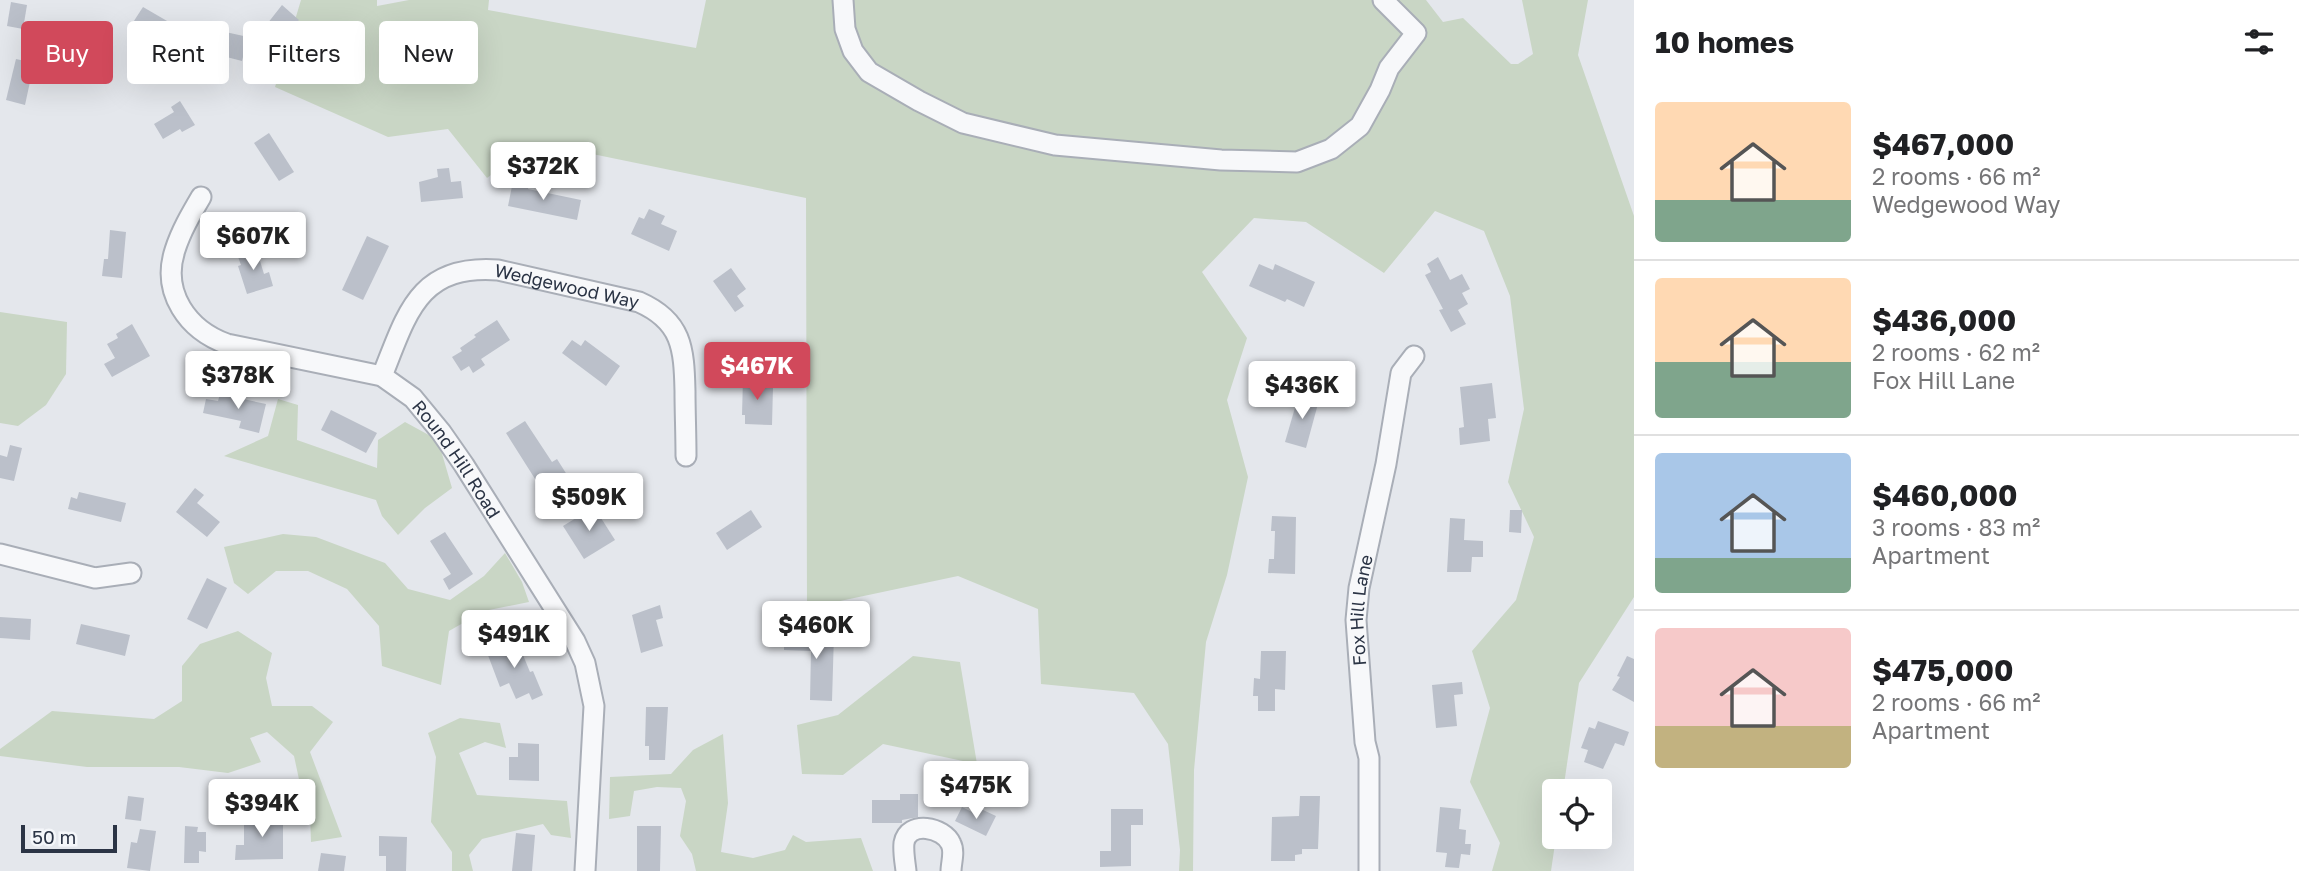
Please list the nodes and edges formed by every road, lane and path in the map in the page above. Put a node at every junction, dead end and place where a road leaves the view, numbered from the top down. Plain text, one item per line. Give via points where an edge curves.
1 (844, 0) edge
2 (1383, 0) edge
3 (201, 197) dead end
4 (1413, 356) dead end
5 (382, 376) junction
6 (686, 456) dead end
7 (0, 554) edge
8 (131, 573) dead end
9 (585, 871) edge
10 (906, 871) edge
11 (951, 871) edge
12 (1369, 871) edge

1 - 2 street via 845,29 853,51 869,72 963,123 1055,145 1297,162 1331,149 1360,125 1389,68 1416,33
3 - 5 street, Round Hill Road via 180,234 171,271 178,303 197,328 227,344
4 - 12 street, Fox Hill Lane via 1401,373 1356,620 1369,758
5 - 6 street, Wedgewood Way via 414,301 460,271 498,270 639,302 672,325 683,350
5 - 9 street, Round Hill Road via 413,398 441,432 585,663 594,706
7 - 8 street via 96,578
10 - 11 street via 905,842 912,831 922,828 941,832 950,841

